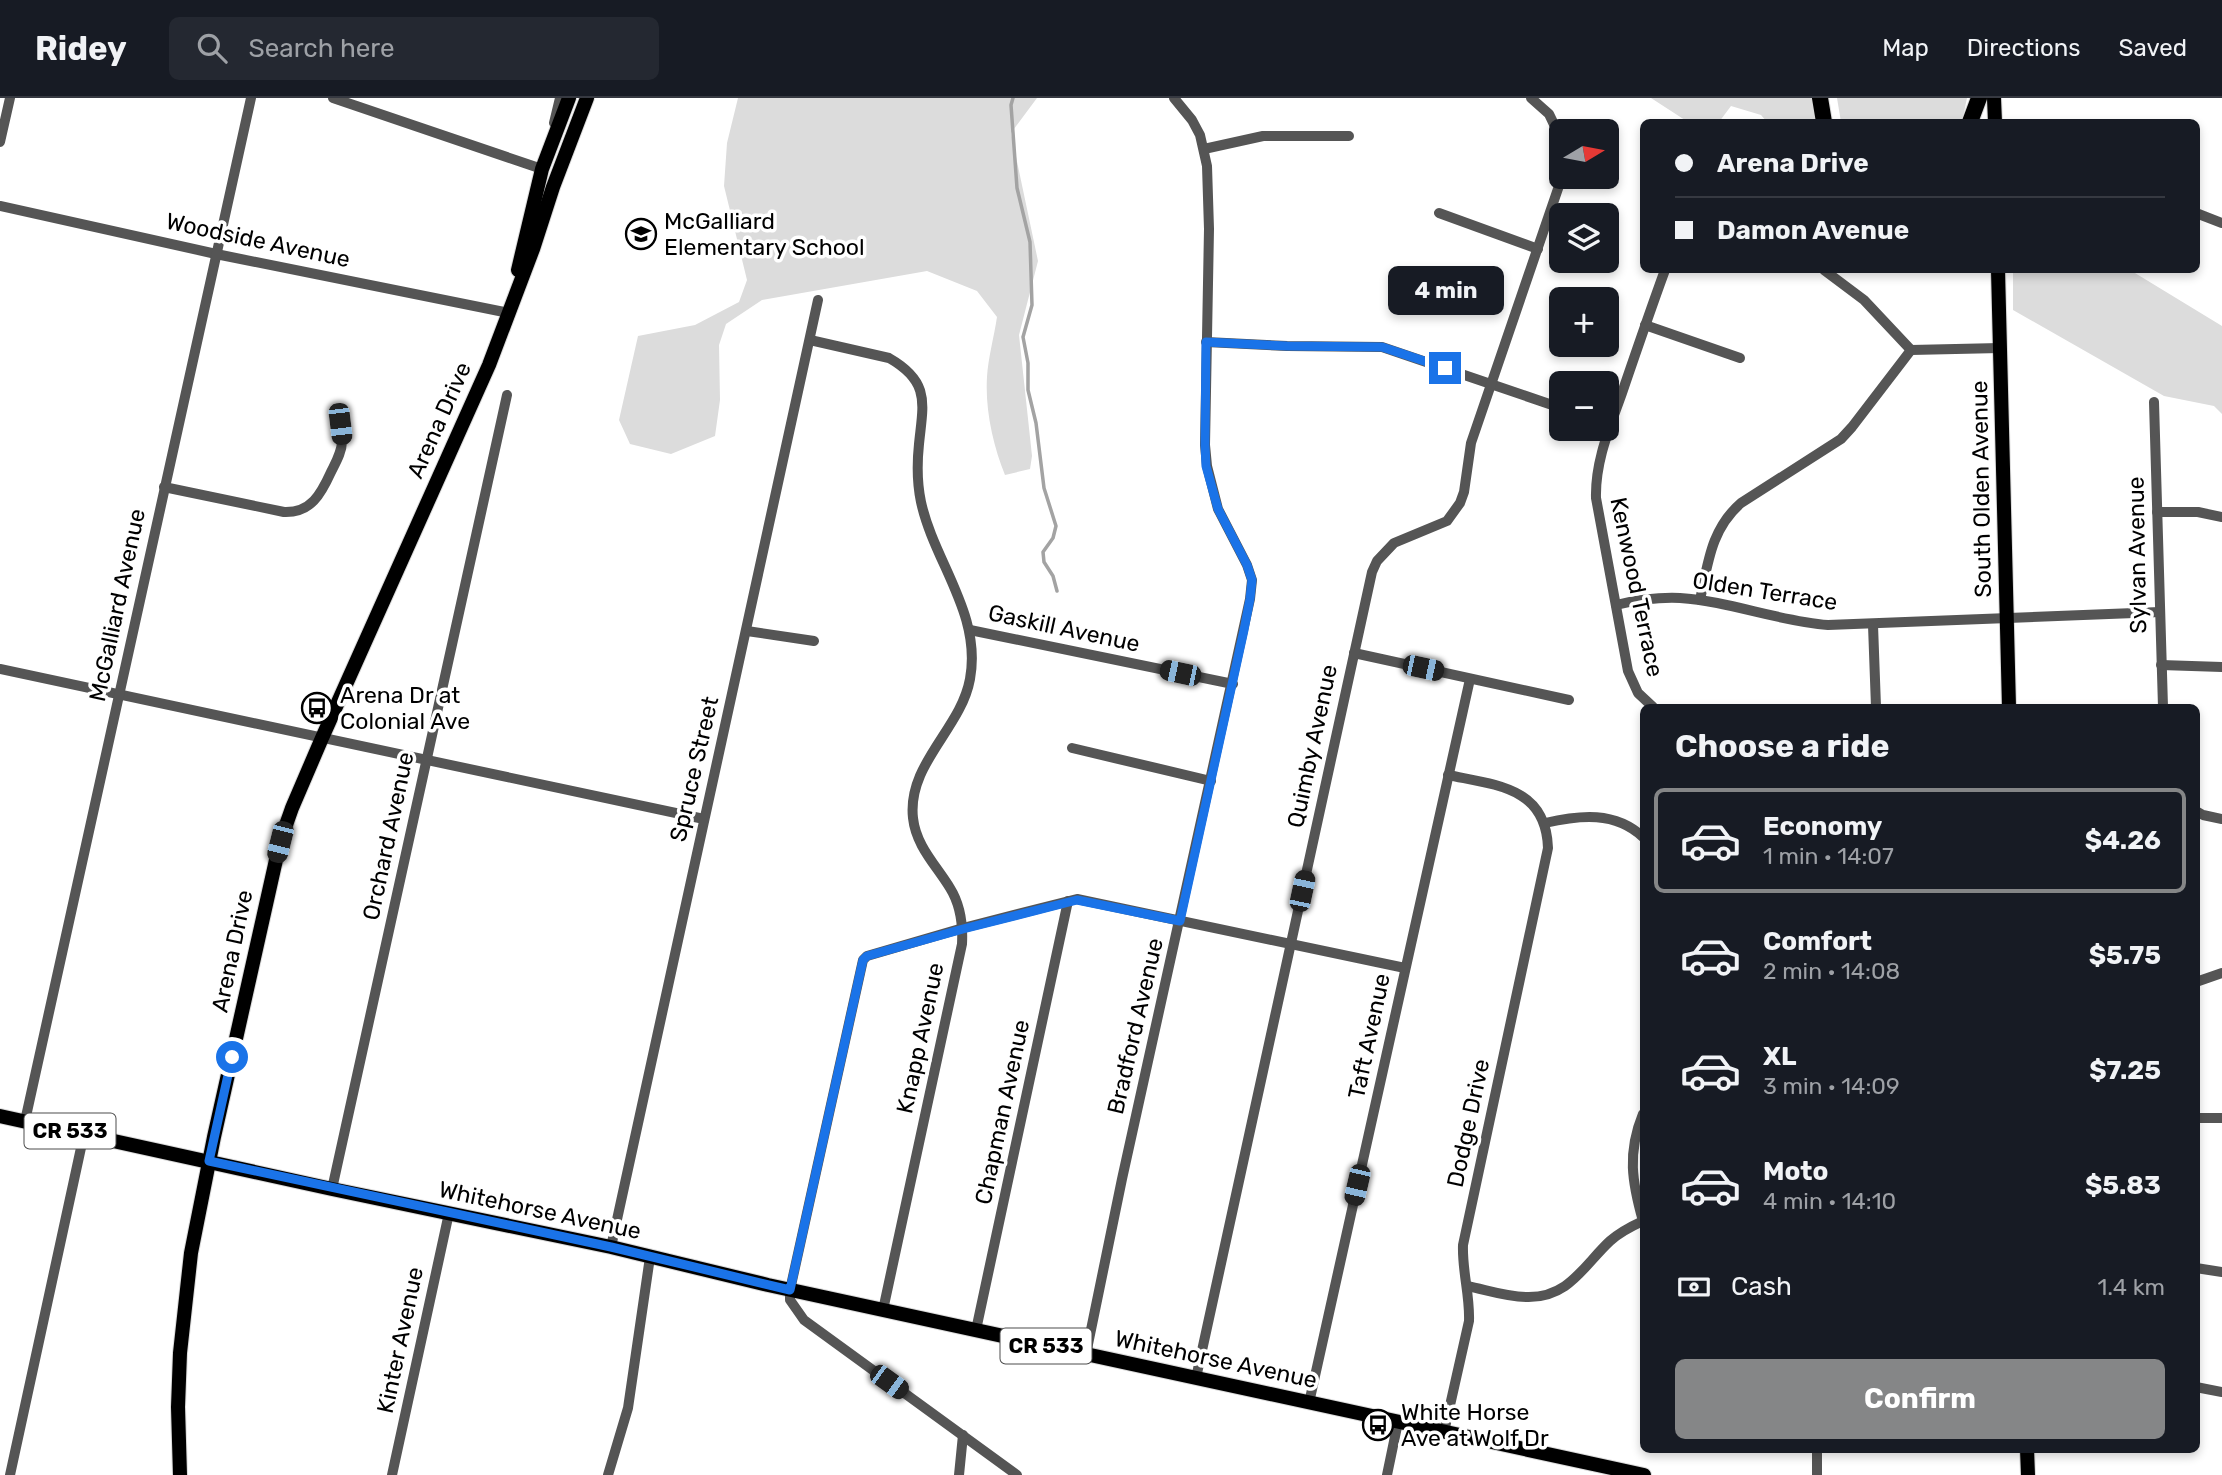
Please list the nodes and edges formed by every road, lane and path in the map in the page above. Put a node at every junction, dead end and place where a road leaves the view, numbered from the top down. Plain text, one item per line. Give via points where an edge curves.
1 (10, 98) edge
2 (251, 98) edge
3 (333, 98) edge
4 (560, 98) edge
5 (569, 98) edge
6 (587, 98) edge
7 (595, 98) edge
8 (1174, 98) edge
9 (1531, 98) edge
10 (1820, 98) edge
11 (1979, 98) edge
12 (1994, 98) edge
13 (1551, 119) edge
14 (1824, 119) edge
15 (1971, 119) edge
16 (1995, 119) edge
17 (575, 128) junction
18 (1349, 136) dead end
19 (0, 142) edge
20 (1204, 149) junction
21 (548, 150) junction
22 (542, 169) junction
23 (1558, 189) edge
24 (0, 206) edge
25 (1439, 213) dead end
26 (2200, 215) edge
27 (2222, 223) edge
28 (1538, 249) junction
29 (216, 254) junction
30 (1664, 273) edge
31 (1829, 273) edge
32 (1998, 273) edge
33 (818, 300) dead end
34 (509, 313) junction
35 (1646, 325) junction
36 (810, 340) junction
37 (1206, 342) junction
38 (2000, 348) junction
39 (1911, 350) junction
40 (1740, 358) dead end
41 (1493, 384) junction
42 (507, 395) dead end
43 (1619, 398) edge
44 (2154, 402) dead end
45 (1549, 404) edge
46 (340, 424) dead end
47 (1605, 441) edge
48 (164, 487) junction
49 (2157, 512) junction
50 (2222, 517) edge
51 (1700, 600) junction
52 (1616, 605) junction
53 (2160, 612) junction
54 (2007, 618) junction
55 (1873, 625) junction
56 (970, 630) junction
57 (747, 631) junction
58 (814, 641) dead end
59 (1354, 653) junction
60 (2161, 665) junction
61 (2222, 667) edge
62 (0, 669) edge
63 (1469, 679) junction
64 (1233, 684) junction
65 (119, 694) junction
66 (1569, 700) dead end
67 (1650, 704) edge
68 (1876, 704) edge
69 (2009, 704) edge
70 (2162, 704) edge
71 (322, 738) junction
72 (1072, 748) dead end
73 (426, 760) junction
74 (1448, 775) junction
75 (1211, 781) junction
76 (2200, 813) edge
77 (2222, 818) edge
78 (704, 819) junction
79 (1545, 823) junction
80 (1640, 835) edge
81 (1068, 901) junction
82 (1180, 921) junction
83 (963, 929) junction
84 (1290, 944) junction
85 (1405, 968) junction
86 (2222, 973) edge
87 (2200, 981) edge
88 (0, 1115) edge
89 (2200, 1118) edge
90 (2222, 1118) edge
91 (25, 1121) junction
92 (1640, 1121) edge
93 (84, 1134) junction
94 (209, 1161) junction
95 (332, 1189) junction
96 (1640, 1210) edge
97 (449, 1213) junction
98 (1640, 1223) edge
99 (611, 1247) junction
100 (650, 1257) junction
101 (2200, 1269) edge
102 (2222, 1272) edge
103 (1468, 1286) junction
104 (790, 1290) junction
105 (883, 1310) junction
106 (976, 1331) junction
107 (1086, 1354) junction
108 (1196, 1378) junction
109 (2200, 1388) edge
110 (2222, 1392) edge
111 (1309, 1403) junction
112 (1398, 1422) junction
113 (1444, 1432) junction
114 (963, 1435) junction
115 (1817, 1453) edge
116 (2027, 1453) edge
117 (10, 1475) edge
118 (180, 1475) edge
119 (392, 1475) edge
120 (608, 1475) edge
121 (959, 1475) edge
122 (1017, 1475) edge
123 (1387, 1475) edge
124 (1644, 1475) edge
125 (1817, 1475) edge
126 (2028, 1475) edge

1 - 19 street
2 - 29 street, McGalliard Avenue
3 - 22 street
4 - 21 street
5 - 21 main road, Arena Drive
6 - 17 main road, Arena Drive
7 - 17 main road
8 - 20 street, Bradford Avenue via 1192,121
9 - 13 street
10 - 14 highway
11 - 15 highway
12 - 16 main road
17 - 34 main road, Arena Drive
18 - 20 street via 1263,136
20 - 37 street, Bradford Avenue via 1209,229
21 - 22 main road, Arena Drive
22 - 34 main road, Arena Drive
23 - 28 street, Quimby Avenue
24 - 29 street, Woodside Avenue
25 - 28 street
26 - 27 street
28 - 41 street, Quimby Avenue
29 - 34 street, Woodside Avenue
29 - 48 street, McGalliard Avenue
30 - 35 street, Kenwood Terrace
31 - 39 street via 1864,300
32 - 38 main road, South Olden Avenue
33 - 36 street, Spruce Street
34 - 71 main road, Arena Drive
35 - 40 street
35 - 43 street, Kenwood Terrace
36 - 56 street, Knapp Avenue via 889,358 917,384 923,404 917,464 921,502
36 - 57 street, Spruce Street
37 - 41 street via 1382,347
37 - 64 street, Bradford Avenue via 1206,466 1218,509 1252,580
38 - 39 street
38 - 54 main road, South Olden Avenue
39 - 51 street via 1841,439 1731,512 1715,536
41 - 45 street
41 - 59 street, Quimby Avenue via 1471,443 1460,503 1447,521 1394,543 1377,561
42 - 73 street, Orchard Avenue via 490,450
44 - 49 street, Sylvan Avenue
46 - 48 street via 340,455 321,493 299,511 284,512
47 - 52 street, Kenwood Terrace via 1596,498
48 - 65 street, McGalliard Avenue
49 - 50 street
49 - 53 street, Sylvan Avenue
51 - 52 street, Olden Terrace via 1657,598
51 - 55 street, Olden Terrace via 1803,623
52 - 67 street, Kenwood Terrace via 1632,682
53 - 54 street, Olden Terrace
53 - 60 street, Sylvan Avenue
54 - 55 street, Olden Terrace
54 - 69 main road, South Olden Avenue
55 - 68 street
56 - 64 street, Gaskill Avenue
56 - 83 street, Knapp Avenue via 972,663 965,696 920,774 913,803 919,840 951,890
57 - 58 street
57 - 78 street, Spruce Street
59 - 63 street
59 - 84 street, Quimby Avenue
60 - 61 street
60 - 70 street, Sylvan Avenue
62 - 65 street
63 - 66 street
63 - 74 street, Taft Avenue
64 - 75 street, Bradford Avenue
65 - 71 street
65 - 91 street, McGalliard Avenue
71 - 73 street
71 - 94 main road, Arena Drive via 280,842
72 - 75 street
73 - 78 street
73 - 95 street, Orchard Avenue
74 - 79 street via 1515,791 1533,805
74 - 85 street, Taft Avenue
75 - 82 street, Bradford Avenue
76 - 77 street
78 - 99 street, Spruce Street
79 - 80 street via 1600,817 1626,824
79 - 103 street, Dodge Drive via 1547,856 1462,1245
81 - 82 street
81 - 83 street
81 - 106 street, Chapman Avenue
82 - 84 street
82 - 107 street, Bradford Avenue
83 - 104 street via 867,956 860,965
83 - 105 street, Knapp Avenue
84 - 85 street
84 - 108 street, Quimby Avenue
85 - 111 street, Taft Avenue
86 - 87 street
88 - 91 main road, Whitehorse Avenue / CR 533
89 - 90 street
91 - 93 main road, Whitehorse Avenue / CR 533
92 - 96 street via 1632,1165
93 - 94 main road, Whitehorse Avenue / CR 533
93 - 117 street
94 - 95 main road, Whitehorse Avenue / CR 533
94 - 118 main road, Arena Drive via 183,1316
95 - 97 main road, Whitehorse Avenue / CR 533
97 - 99 main road, Whitehorse Avenue / CR 533
97 - 119 street, Kinter Avenue
98 - 103 street via 1611,1240 1570,1283 1544,1295 1513,1297
99 - 100 main road, Whitehorse Avenue / CR 533
100 - 104 main road, Whitehorse Avenue / CR 533
100 - 120 street via 628,1408
101 - 102 street
103 - 113 street, Dodge Drive via 1469,1321
104 - 105 main road, Whitehorse Avenue / CR 533
104 - 114 street via 790,1300 804,1320
105 - 106 main road, Whitehorse Avenue / CR 533
106 - 107 main road, Whitehorse Avenue / CR 533
107 - 108 main road, Whitehorse Avenue / CR 533
108 - 111 main road, Whitehorse Avenue / CR 533
109 - 110 street
111 - 112 main road, Whitehorse Avenue / CR 533
112 - 113 main road, Whitehorse Avenue / CR 533
112 - 123 street
113 - 124 main road, Whitehorse Avenue / CR 533
114 - 121 street
114 - 122 street
115 - 125 street
116 - 126 main road

